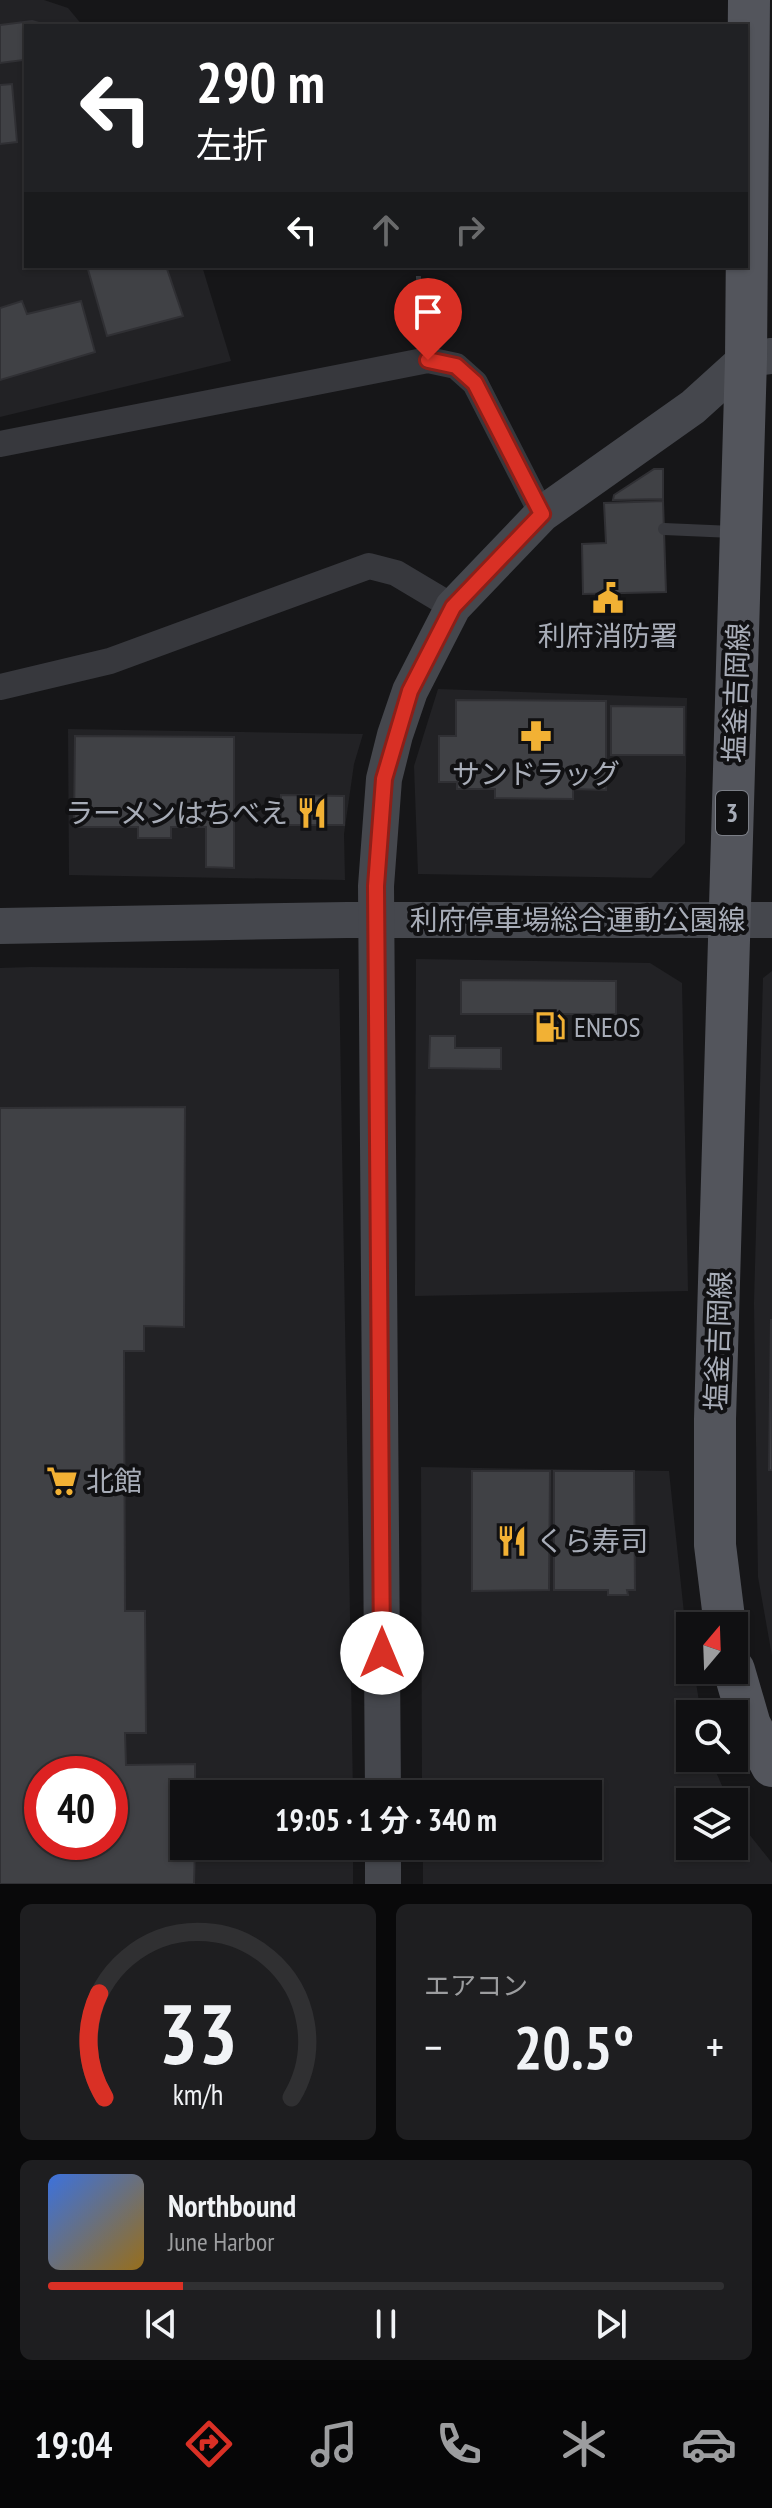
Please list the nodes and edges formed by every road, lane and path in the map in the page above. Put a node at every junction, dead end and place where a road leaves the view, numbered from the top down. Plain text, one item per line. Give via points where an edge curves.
1 (749, 0) edge
2 (418, 268) edge
3 (759, 357) edge
4 (423, 362) junction
5 (0, 444) edge
6 (542, 514) junction
7 (664, 529) dead end
8 (741, 532) junction
9 (453, 607) junction
10 (0, 687) edge
11 (377, 920) junction
12 (772, 920) edge
13 (729, 921) junction
14 (0, 926) edge
15 (723, 1612) edge
16 (738, 1684) edge
17 (772, 1766) edge
18 (383, 1780) edge
19 (383, 1860) edge
20 (383, 1884) edge

1 - 3 main road, 塩釜吉岡線 / 3
2 - 4 path
3 - 6 street
3 - 8 main road, 塩釜吉岡線 / 3
4 - 5 street
4 - 6 street via 456,366 475,383
6 - 9 street
7 - 8 lane
8 - 13 main road, 塩釜吉岡線 / 3
9 - 10 street via 396,573 369,566 110,661
9 - 11 street via 410,691 384,779
11 - 13 street, 利府停車場総合運動公園線
11 - 14 street, 利府停車場総合運動公園線
11 - 18 street
12 - 13 street, 利府停車場総合運動公園線
13 - 15 main road, 塩釜吉岡線 / 3 via 715,1435 715,1545
16 - 17 main road via 750,1725
19 - 20 street

